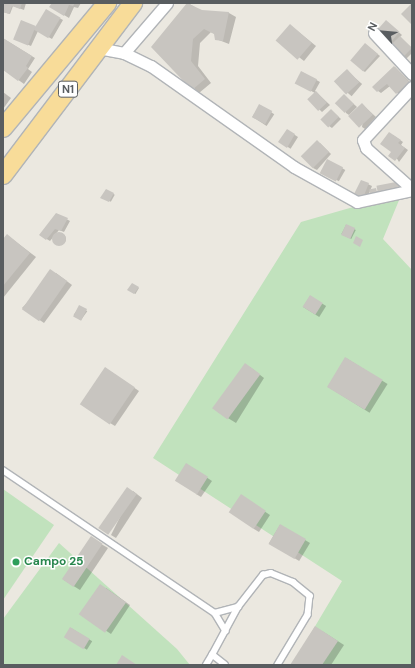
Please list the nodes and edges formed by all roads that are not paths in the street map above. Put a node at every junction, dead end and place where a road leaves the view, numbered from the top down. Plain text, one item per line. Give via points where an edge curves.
1 (107, 3) edge
2 (133, 3) edge
3 (167, 3) edge
4 (374, 33) dead end
5 (98, 48) junction
6 (124, 53) junction
7 (412, 74) edge
8 (412, 87) edge
9 (3, 128) edge
10 (3, 175) edge
11 (412, 189) edge
12 (3, 470) edge
13 (238, 607) junction
14 (216, 613) junction
15 (226, 632) junction
16 (212, 655) junction
17 (206, 665) edge
18 (224, 665) edge
19 (278, 665) edge

1 - 9 highway, N1
2 - 5 highway, N1
3 - 6 street
4 - 7 street
5 - 6 street
5 - 10 highway, N1
6 - 11 street via 151,66 294,167 357,202
8 - 11 street via 363,140 366,148
12 - 14 lane
13 - 14 lane
13 - 15 lane
13 - 19 lane via 263,575 271,573 293,582 310,596 308,614
14 - 15 lane
15 - 16 lane
16 - 17 lane
16 - 18 lane

